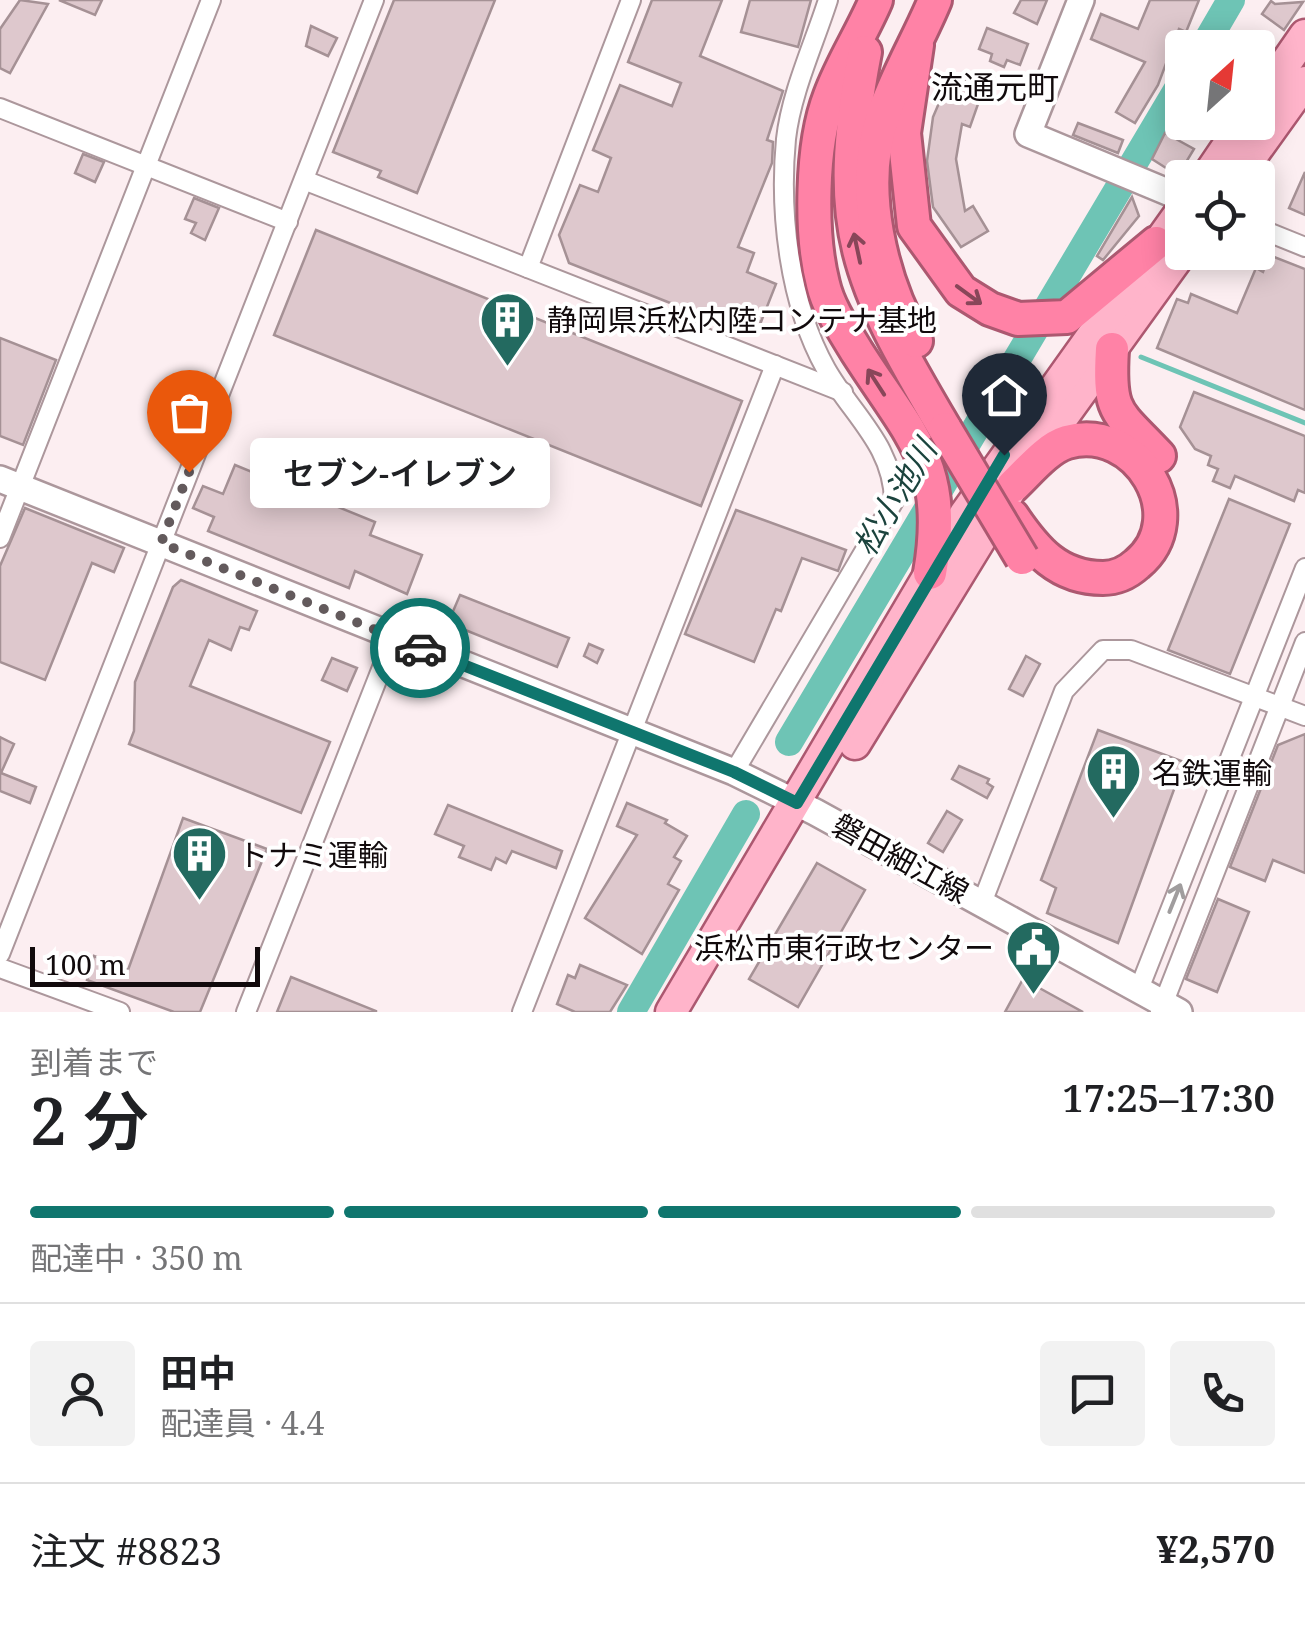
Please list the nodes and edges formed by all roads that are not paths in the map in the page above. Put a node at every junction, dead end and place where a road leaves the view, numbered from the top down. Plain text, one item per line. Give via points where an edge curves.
1 (211, 0) edge
2 (374, 0) edge
3 (631, 0) edge
4 (828, 0) edge
5 (935, 0) edge
6 (1081, 0) edge
7 (874, 3) edge
8 (1305, 35) edge
9 (917, 44) junction
10 (1275, 79) edge
11 (1305, 82) edge
12 (0, 108) edge
13 (1249, 160) edge
14 (145, 166) junction
15 (304, 180) junction
16 (1165, 190) edge
17 (288, 222) junction
18 (1275, 235) edge
19 (1305, 247) edge
20 (1165, 250) edge
21 (1165, 253) edge
22 (1165, 256) edge
23 (528, 268) junction
24 (1112, 349) junction
25 (775, 365) junction
26 (843, 392) junction
27 (951, 419) junction
28 (10, 483) edge
29 (1013, 486) junction
30 (0, 538) edge
31 (161, 543) junction
32 (1038, 562) junction
33 (1305, 568) edge
34 (930, 573) junction
35 (394, 637) junction
36 (1305, 642) edge
37 (1255, 696) junction
38 (1278, 706) junction
39 (1305, 716) edge
40 (632, 731) junction
41 (734, 772) junction
42 (806, 807) junction
43 (982, 902) junction
44 (0, 954) edge
45 (0, 968) edge
46 (1139, 989) junction
47 (1168, 1009) edge
48 (108, 1010) edge
49 (246, 1012) edge
50 (522, 1012) edge
51 (670, 1012) edge
52 (695, 1012) edge

1 - 14 street
2 - 15 street
3 - 23 street
4 - 26 street via 786,137 787,196 793,283 826,368
5 - 9 highway
6 - 16 main road via 1028,134
27 -> 7 highway via 884,327 858,260 851,123
34 -> 7 highway via 938,509 928,464 823,288 815,235 828,99
8 - 10 main road
9 -> 20 highway via 904,133 914,226 960,291 1018,320 1053,321
9 - 27 highway via 881,120 873,210 884,263
11 - 13 main road
12 - 14 street
14 - 17 street
14 - 28 street
15 - 17 street
15 - 23 street
17 - 31 street
18 - 19 street
21 - 34 main road via 1004,455
22 - 24 main road
23 - 25 street
24 - 29 main road
24 - 32 highway via 1112,399 1120,418 1164,461 1180,493 1177,544 1150,581 1109,598 1067,593 1043,579
25 - 26 street
25 - 40 street
26 - 41 street via 894,473 894,501
27 - 32 highway
28 - 30 street
28 - 31 main road, 磐田細江線
29 - 32 highway via 1066,442 1090,441 1116,445 1156,485 1162,505 1158,536 1151,553 1127,573 1090,578
29 - 42 main road
31 - 35 main road, 磐田細江線
31 - 44 street
33 - 37 street
34 - 42 main road
35 - 40 main road, 磐田細江線
35 - 49 street
36 - 38 street
37 - 38 street
37 - 43 street via 1131,650 1103,650 1064,692
46 -> 37 street
38 - 39 street
38 - 47 street
40 - 41 main road, 磐田細江線
40 - 50 street
41 - 42 main road, 磐田細江線
42 - 43 main road, 磐田細江線
42 - 51 main road
42 - 52 main road
43 - 46 main road, 磐田細江線
45 - 48 street
46 - 47 main road, 磐田細江線

